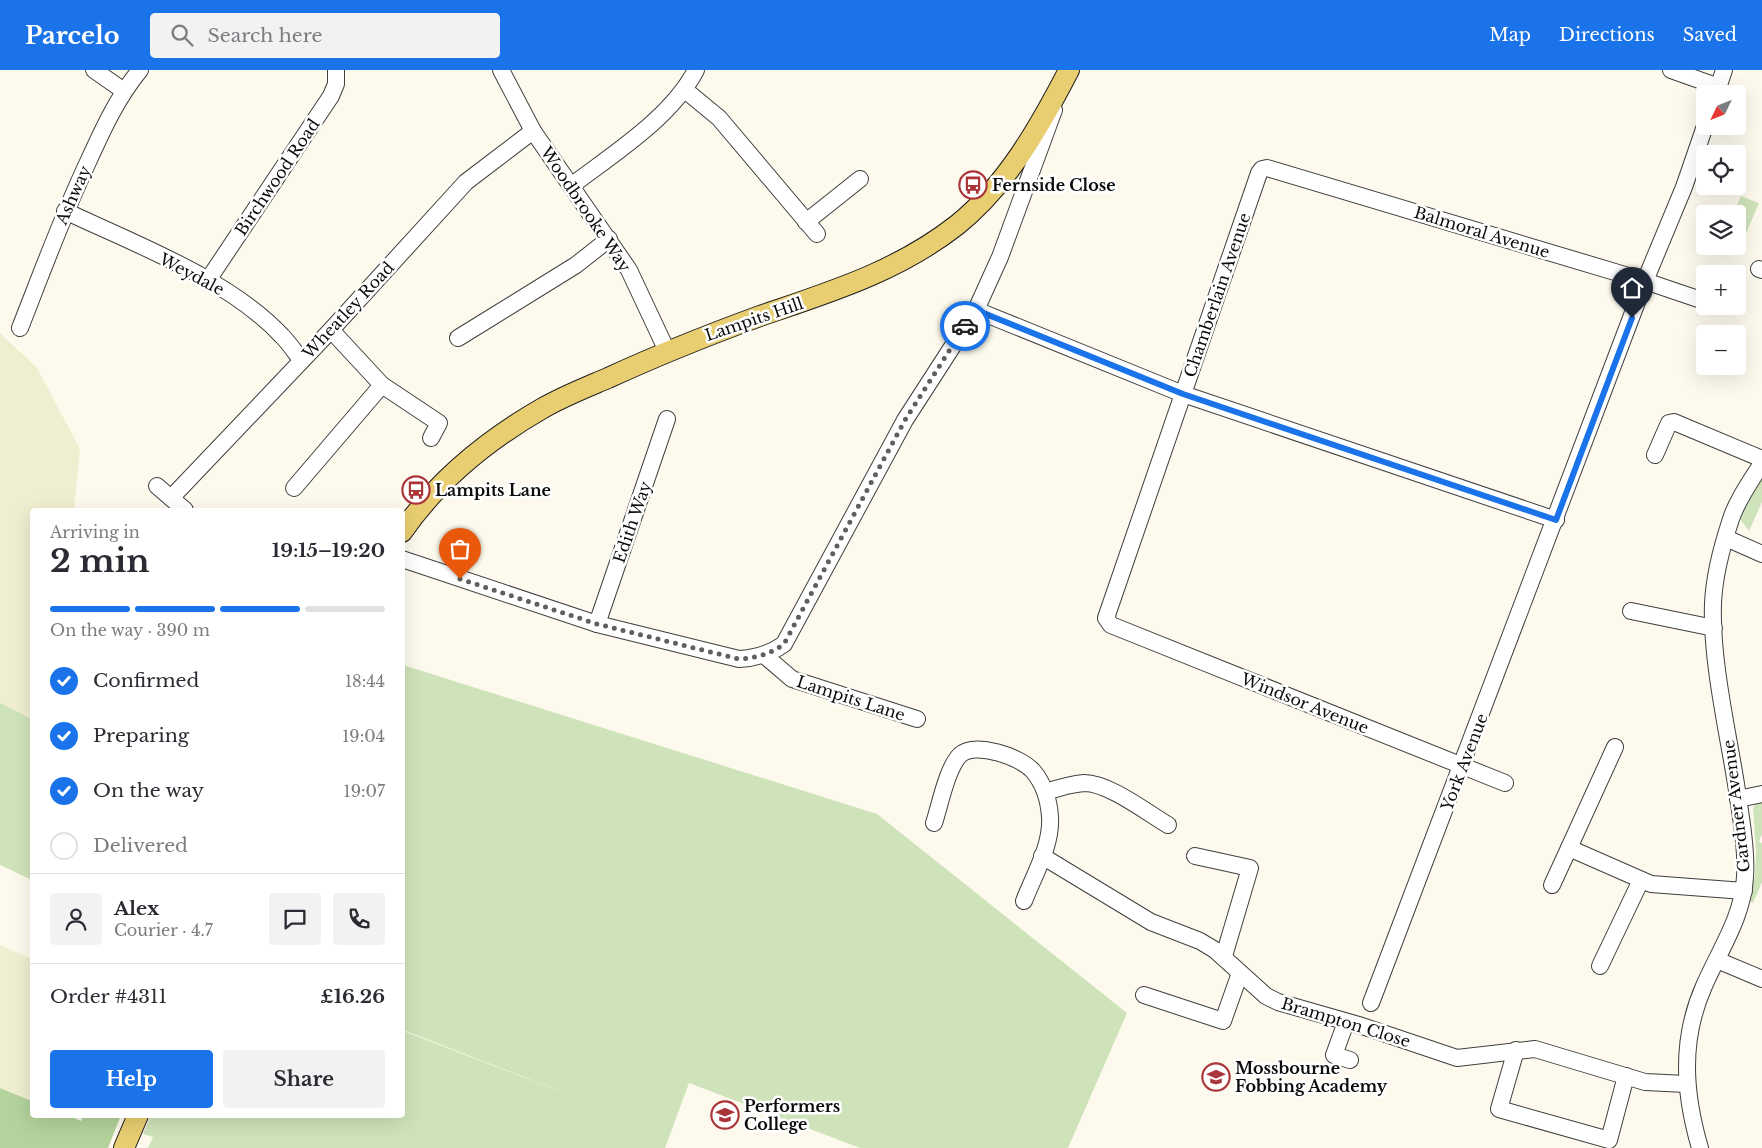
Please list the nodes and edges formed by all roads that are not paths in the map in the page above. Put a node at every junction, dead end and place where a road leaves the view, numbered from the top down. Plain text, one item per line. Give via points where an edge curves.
1 (94, 70) edge
2 (140, 70) edge
3 (336, 70) edge
4 (501, 70) edge
5 (696, 70) edge
6 (1671, 70) edge
7 (1724, 70) edge
8 (1069, 71) edge
9 (1706, 85) edge
10 (1720, 85) edge
11 (124, 90) junction
12 (685, 90) junction
13 (533, 131) junction
14 (1702, 135) edge
15 (1262, 169) joint
16 (860, 179) dead end
17 (571, 186) junction
18 (65, 211) junction
19 (609, 239) junction
20 (208, 280) junction
21 (1645, 281) junction
22 (1696, 298) edge
23 (976, 310) junction
24 (20, 328) dead end
25 (331, 330) junction
26 (458, 338) dead end
27 (666, 351) junction
28 (301, 360) junction
29 (382, 385) junction
30 (1183, 394) junction
31 (667, 419) dead end
32 (431, 438) dead end
33 (1655, 455) dead end
34 (1762, 459) edge
35 (1762, 463) edge
36 (157, 486) dead end
37 (294, 488) dead end
38 (171, 498) junction
39 (183, 508) edge
40 (1556, 520) junction
41 (405, 528) edge
42 (1726, 538) junction
43 (1762, 554) edge
44 (405, 560) edge
45 (1631, 611) dead end
46 (1106, 622) joint
47 (597, 624) junction
48 (1714, 628) junction
49 (764, 655) junction
50 (917, 719) dead end
51 (1615, 747) dead end
52 (1463, 766) junction
53 (1505, 783) dead end
54 (1046, 792) junction
55 (1762, 794) edge
56 (1738, 799) junction
57 (934, 823) dead end
58 (1168, 825) dead end
59 (1569, 848) junction
60 (1042, 856) junction
61 (1195, 856) dead end
62 (1641, 880) junction
63 (1552, 885) dead end
64 (1744, 891) junction
65 (1024, 901) dead end
66 (1224, 956) junction
67 (1717, 960) junction
68 (1600, 966) dead end
69 (1240, 973) junction
70 (1762, 979) edge
71 (1144, 995) dead end
72 (1371, 1002) dead end
73 (1346, 1022) junction
74 (1516, 1050) junction
75 (1350, 1060) dead end
76 (1626, 1076) junction
77 (1686, 1084) junction
78 (137, 1118) edge
79 (124, 1148) edge
80 (1700, 1148) edge

1 - 11 street
2 - 11 street, Ashway
3 - 20 street, Birchwood Road via 336,84 331,96
4 - 13 street, Woodbrooke Way
5 - 12 street
6 - 9 street
7 - 10 street
8 - 23 street via 1000,257
8 - 27 main road, Lampits Hill via 1002,181 957,225 867,279
11 - 18 street, Ashway
12 - 16 street via 719,118 812,228
12 - 17 street via 628,143
13 - 17 street, Woodbrooke Way
13 - 25 street, Wheatley Road via 466,182
14 - 21 street, York Avenue
15 - 21 street, Balmoral Avenue
15 - 30 street, Chamberlain Avenue
17 - 19 street, Woodbrooke Way
18 - 20 street, Weydale
18 - 24 street, Ashway
19 - 26 street via 576,265
19 - 27 street, Woodbrooke Way via 629,270
20 - 28 street, Weydale via 266,321
21 - 22 street, Balmoral Avenue
21 - 40 street, York Avenue
23 - 30 street
23 - 49 street via 905,420 784,644
25 - 28 street, Wheatley Road
25 - 29 street
27 - 41 main road, Lampits Hill via 544,407 506,432 470,458 440,486
28 - 38 street, Wheatley Road
29 - 32 street via 439,423
29 - 37 street
30 - 40 street
30 - 46 street, Chamberlain Avenue
31 - 47 street, Edith Way
33 - 34 street via 1669,423 1674,422
35 - 42 street, Gardner Avenue via 1731,517
36 - 38 street
38 - 39 street
40 - 52 street, York Avenue
42 - 43 street
42 - 48 street, Gardner Avenue via 1717,571
44 - 47 street
45 - 48 street
46 - 52 street, Windsor Avenue
47 - 49 street via 739,659
48 - 56 street, Gardner Avenue
49 - 50 street, Lampits Lane via 792,679
51 - 59 street
52 - 53 street, Windsor Avenue
52 - 72 street, York Avenue
54 - 57 street via 1034,771 1024,763 976,748 959,756
54 - 58 street via 1086,783 1105,788
54 - 60 street via 1050,819
55 - 56 street
56 - 64 street, Gardner Avenue via 1746,875
59 - 62 street
59 - 63 street
60 - 65 street
60 - 66 street, Brampton Close via 1151,922 1200,941
61 - 66 street via 1250,868
62 - 64 street via 1663,886
62 - 68 street
64 - 67 street, Gardner Avenue
66 - 69 street, Brampton Close
67 - 70 street
67 - 77 street, Gardner Avenue via 1703,986 1691,1024
69 - 71 street via 1223,1021
69 - 73 street, Brampton Close via 1266,996
73 - 74 street, Brampton Close via 1457,1058
73 - 75 street via 1334,1055
74 - 76 street, Brampton Close via 1535,1049
74 - 76 street via 1499,1109 1609,1140
76 - 77 street, Brampton Close via 1645,1082
77 - 80 street, Gardner Avenue
78 - 79 main road

